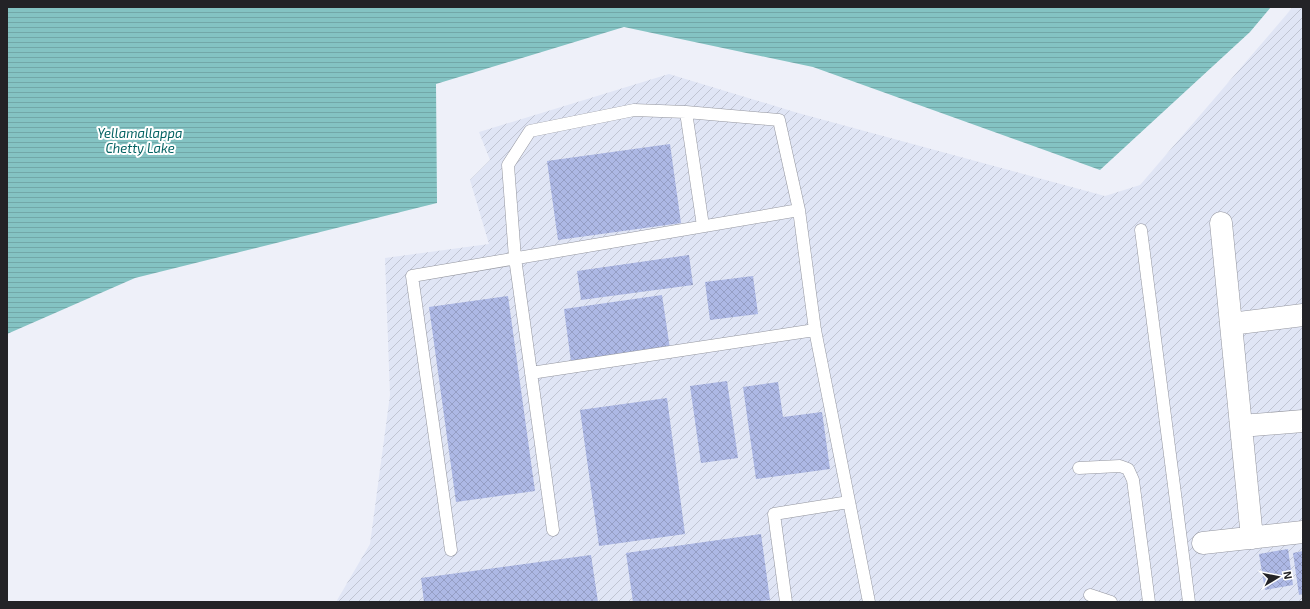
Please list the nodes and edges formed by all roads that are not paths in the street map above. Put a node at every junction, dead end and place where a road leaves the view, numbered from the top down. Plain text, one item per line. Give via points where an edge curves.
1 (686, 112) junction
2 (799, 210) junction
3 (1221, 223) dead end
4 (703, 226) junction
5 (1141, 230) dead end
6 (516, 258) junction
7 (1303, 315) edge
8 (1231, 324) junction
9 (815, 330) junction
10 (532, 373) junction
11 (1303, 421) edge
12 (1241, 426) junction
13 (1079, 468) dead end
14 (849, 502) junction
15 (553, 530) dead end
16 (1303, 532) edge
17 (1252, 538) junction
18 (1203, 543) dead end
19 (451, 550) dead end
20 (1090, 595) dead end
21 (786, 602) edge
22 (869, 602) edge
23 (1111, 602) edge
24 (1149, 602) edge
25 (1189, 602) edge

1 - 2 lane via 779,120
1 - 4 lane
1 - 6 lane via 634,110 530,131 508,165
2 - 4 lane
2 - 9 lane
3 - 8 street
4 - 6 lane
5 - 25 lane
6 - 10 lane
6 - 19 lane via 412,276
7 - 8 street
8 - 12 street
9 - 10 lane
9 - 14 lane
10 - 15 lane
11 - 12 street
12 - 17 street
13 - 24 lane via 1120,466 1128,469 1133,480
14 - 21 lane via 774,514
14 - 22 lane
16 - 17 street
17 - 18 street
20 - 23 lane

